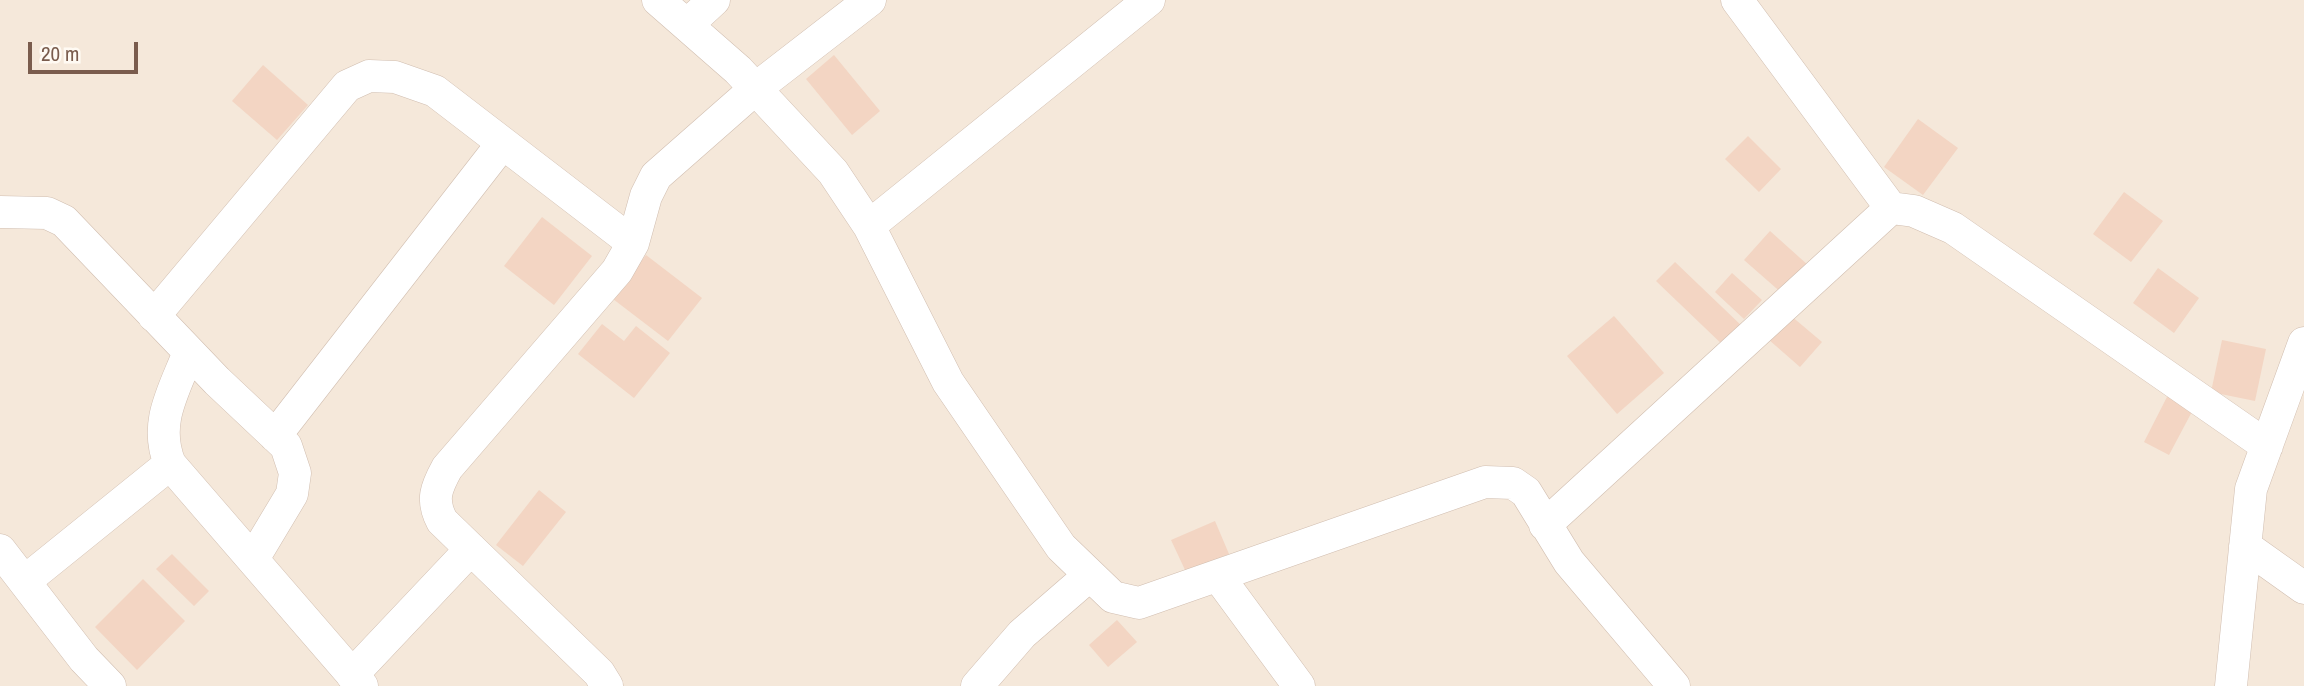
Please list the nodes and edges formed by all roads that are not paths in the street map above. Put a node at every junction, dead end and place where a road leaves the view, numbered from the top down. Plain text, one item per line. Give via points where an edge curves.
1 (658, 0) edge
2 (714, 0) edge
3 (870, 0) edge
4 (1149, 0) edge
5 (1737, 0) edge
6 (687, 25) junction
7 (755, 89) junction
8 (502, 144) junction
9 (1891, 208) junction
10 (0, 212) edge
11 (869, 226) junction
12 (632, 243) junction
13 (154, 316) junction
14 (2304, 343) edge
15 (189, 352) junction
16 (275, 436) junction
17 (2267, 446) junction
18 (170, 464) junction
19 (1545, 525) junction
20 (2245, 546) junction
21 (0, 550) edge
22 (471, 550) junction
23 (253, 559) junction
24 (1090, 575) junction
25 (1218, 576) junction
26 (25, 581) junction
27 (2304, 588) edge
28 (357, 680) edge
29 (110, 686) edge
30 (607, 686) edge
31 (977, 686) edge
32 (1299, 686) edge
33 (1674, 686) edge
34 (2231, 686) edge

1 - 6 street
2 - 6 street
3 - 7 street
4 - 11 street
5 - 9 street
6 - 7 street
7 - 11 street via 833,172
7 - 12 street via 656,176
8 - 12 street
8 - 13 street via 435,91 416,82 369,76 347,86
8 - 16 street
9 - 17 street via 1914,211 1953,228
9 - 19 street
10 - 13 street via 47,212 64,221
11 - 24 street via 948,382 1061,547
12 - 22 street via 617,271 447,468 436,488 435,507 442,521
13 - 15 street
14 - 17 street
15 - 16 street
15 - 18 street via 162,421 163,447
16 - 23 street via 286,446 295,473 292,495
17 - 20 street via 2251,489
18 - 23 street
18 - 26 street
19 - 25 street via 1526,492 1513,483 1485,482
19 - 33 street via 1569,562
20 - 27 street
20 - 34 street
21 - 26 street
22 - 28 street
22 - 30 street via 599,673
23 - 28 street
24 - 25 street via 1113,597 1139,603
24 - 31 street via 1021,634
25 - 32 street
26 - 29 street

